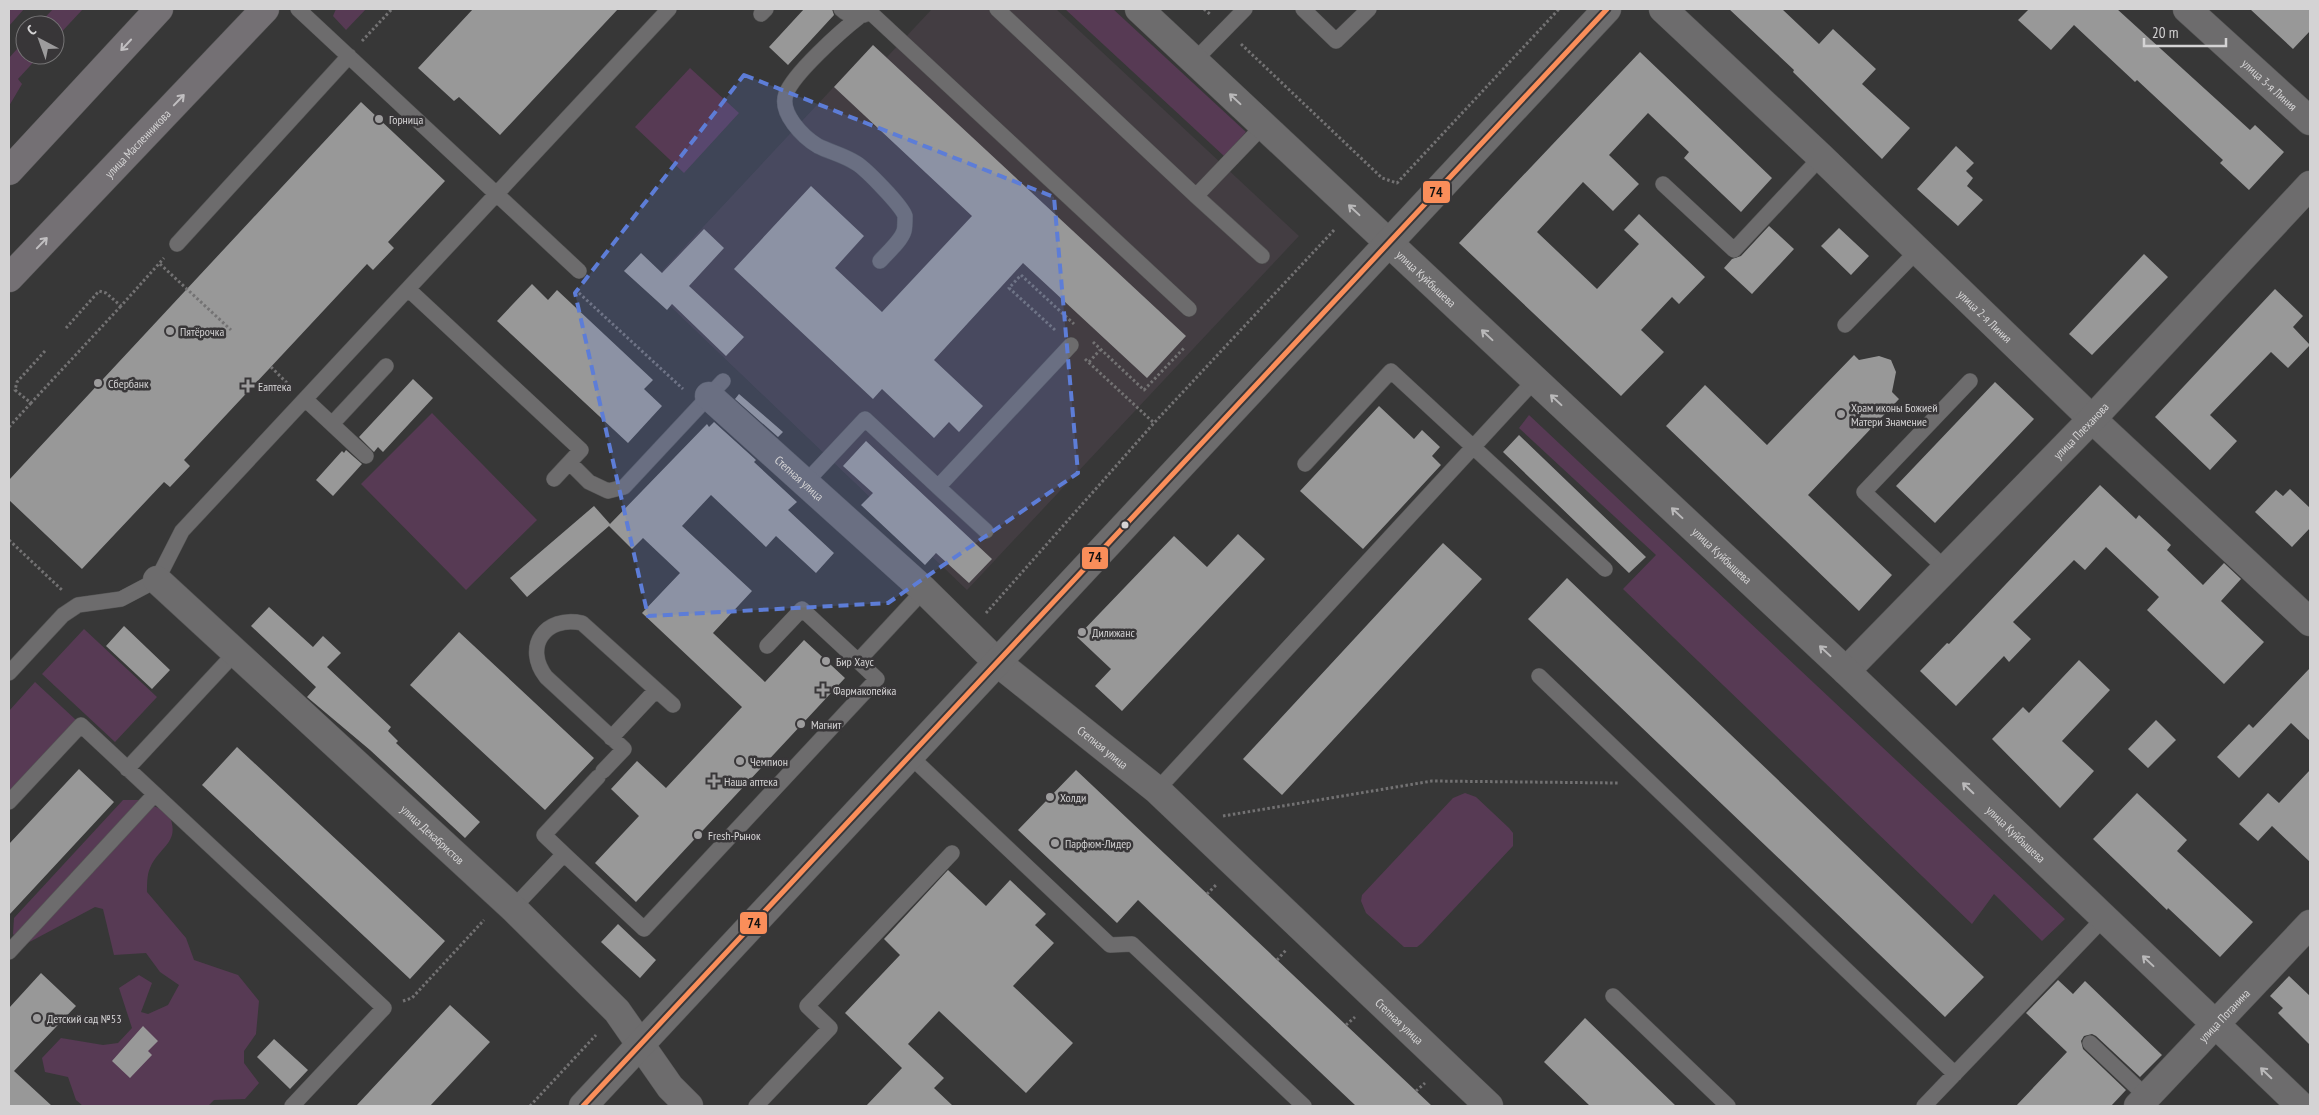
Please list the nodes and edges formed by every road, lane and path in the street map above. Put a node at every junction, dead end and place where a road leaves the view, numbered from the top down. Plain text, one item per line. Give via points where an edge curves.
1 (159, 9) edge
2 (265, 9) edge
3 (298, 9) edge
4 (392, 9) edge
5 (669, 9) edge
6 (841, 9) edge
7 (997, 9) edge
8 (1139, 9) edge
9 (1204, 9) edge
10 (1245, 9) edge
11 (1303, 9) edge
12 (1368, 9) edge
13 (1559, 9) edge
14 (1607, 9) edge
15 (1663, 9) edge
16 (2187, 9) edge
17 (869, 13) edge
18 (1225, 29) junction
19 (348, 56) junction
20 (1194, 61) junction
21 (2310, 121) edge
22 (1263, 126) junction
23 (1821, 157) junction
24 (9, 171) edge
25 (1663, 184) dead end
26 (2310, 185) edge
27 (497, 194) junction
28 (1196, 196) junction
29 (1339, 224) dead end
30 (177, 244) joint
31 (1389, 244) junction
32 (1918, 250) junction
33 (1262, 256) dead end
34 (880, 261) dead end
35 (160, 264) junction
36 (579, 271) dead end
37 (9, 278) edge
38 (408, 289) junction
39 (578, 292) dead end
40 (1021, 299) dead end
41 (121, 306) junction
42 (1188, 309) dead end
43 (1845, 325) dead end
44 (66, 328) dead end
45 (1079, 329) dead end
46 (231, 330) dead end
47 (1086, 336) dead end
48 (1071, 345) dead end
49 (1185, 347) dead end
50 (1100, 349) junction
51 (45, 351) dead end
52 (1089, 362) dead end
53 (386, 366) dead end
54 (1535, 380) junction
55 (1970, 381) dead end
56 (711, 394) junction
57 (305, 399) junction
58 (31, 404) junction
59 (2092, 419) junction
60 (332, 424) junction
61 (9, 427) edge
62 (1474, 448) junction
63 (366, 456) dead end
64 (570, 463) junction
65 (1305, 464) dead end
66 (554, 479) dead end
67 (805, 482) junction
68 (938, 487) junction
69 (986, 531) dead end
70 (9, 540) edge
71 (1605, 569) dead end
72 (1946, 569) junction
73 (157, 580) junction
74 (924, 590) junction
75 (78, 605) junction
76 (2310, 622) edge
77 (967, 633) junction
78 (767, 646) dead end
79 (236, 652) junction
80 (858, 661) junction
81 (998, 663) junction
82 (1846, 671) junction
83 (9, 673) edge
84 (1539, 676) dead end
85 (656, 690) junction
86 (672, 705) dead end
87 (611, 738) junction
88 (910, 756) junction
89 (127, 768) junction
90 (1652, 784) junction
91 (1157, 790) junction
92 (155, 794) junction
93 (9, 802) edge
94 (1190, 821) junction
95 (952, 852) dead end
96 (564, 854) junction
97 (509, 903) junction
98 (2104, 918) junction
99 (2310, 924) edge
100 (9, 952) edge
101 (1613, 996) dead end
102 (412, 998) dead end
103 (2216, 1024) junction
104 (596, 1035) dead end
105 (2090, 1043) dead end
106 (640, 1045) junction
107 (1955, 1074) junction
108 (2310, 1096) edge
109 (2143, 1102) edge
110 (292, 1106) edge
111 (530, 1106) edge
112 (583, 1106) edge
113 (689, 1106) edge
114 (756, 1106) edge
115 (1304, 1106) edge
116 (1489, 1106) edge
117 (1728, 1106) edge
118 (1924, 1106) edge
119 (2301, 1106) edge

1 -> 24 main road
37 -> 2 main road, улица Масленникова
3 - 19 lane
4 - 19 path
5 - 27 lane
6 - 17 lane via 846,14
7 - 28 lane
8 - 20 street, улица Куйбышева
9 - 18 path
10 - 18 lane
11 - 12 lane via 1336,41
13 - 18 path via 1397,183 1382,178
14 - 31 street
15 - 23 street, улица 2-я Линия
16 - 21 street, улица 3-я Линия
17 - 34 lane via 838,33 801,74 786,94 786,111 796,127 818,145 857,164 893,199 904,216 904,233
17 - 42 lane
18 - 20 lane
19 - 27 lane
19 - 30 lane
22 -> 20 street, улица Куйбышева
22 - 28 lane
31 -> 22 street, улица Куйбышева
23 - 25 lane via 1734,250
23 - 32 street, улица 2-я Линия
26 - 59 street, улица Плеханова
27 - 36 lane
27 - 38 lane
28 - 33 lane
29 - 77 path via 1154,423
30 - 35 path
54 -> 31 street, улица Куйбышева
31 - 81 street
32 - 43 lane
32 - 59 street, улица 2-я Линия
35 - 41 path
35 - 46 path
38 - 57 lane
38 - 64 lane via 582,450
39 - 56 path
40 - 45 path via 1009,288 1021,275
41 - 44 path via 106,293 99,292
41 - 58 path
47 - 50 path
48 - 68 lane
49 - 50 path via 1144,390
50 - 52 path
51 - 58 path via 17,382 16,390
53 - 60 lane
54 - 62 lane
82 -> 54 street, улица Куйбышева
55 - 72 lane via 1864,492
56 - 64 lane via 624,487 608,491 589,482
56 - 67 street, Степная улица
57 - 60 lane
57 - 73 lane via 182,531
58 - 61 path
59 - 72 street, улица Плеханова
59 - 76 street, улица 2-я Линия
60 - 63 lane
62 - 65 lane via 1391,371
62 - 71 lane
62 - 91 lane
64 - 66 lane
67 - 68 lane via 864,419
67 - 74 street, Степная улица
68 - 69 lane
70 - 75 path
72 - 82 street, улица Плеханова
73 - 75 lane via 121,599
73 - 79 street, улица Декабристов
74 - 77 street, Степная улица
74 - 80 lane
75 - 83 lane via 63,615
77 - 81 street, Степная улица
78 - 80 lane via 802,609
79 - 89 lane
79 - 97 street, улица Декабристов
80 - 96 lane via 877,679 644,929
81 - 88 street
81 - 91 street, Степная улица
98 -> 82 street, улица Куйбышева
84 - 90 lane
85 - 86 lane
85 - 87 lane
85 - 87 lane via 582,623 571,620 549,627 537,646 540,668
87 - 96 lane via 624,749 544,835
88 - 106 street
88 - 115 lane via 1110,945 1132,944
89 - 92 lane
89 - 93 lane via 81,725
90 - 94 path via 1432,781
90 - 107 lane
91 - 94 street, Степная улица
92 - 100 lane
92 - 110 lane via 384,1008
94 - 116 street, Степная улица
95 - 114 lane via 807,1006 830,1028
96 - 97 lane
97 - 102 path
97 - 106 street, улица Декабристов via 617,1011
103 -> 98 street, улица Куйбышева
98 - 107 lane
99 - 103 street, улица Потанина
101 - 117 lane
103 - 109 street, улица Потанина
119 -> 103 street, улица Куйбышева
104 - 111 path
105 - 109 lane
106 - 112 street
106 - 113 street, улица Декабристов via 670,1087
107 - 118 lane
108 - 119 lane

